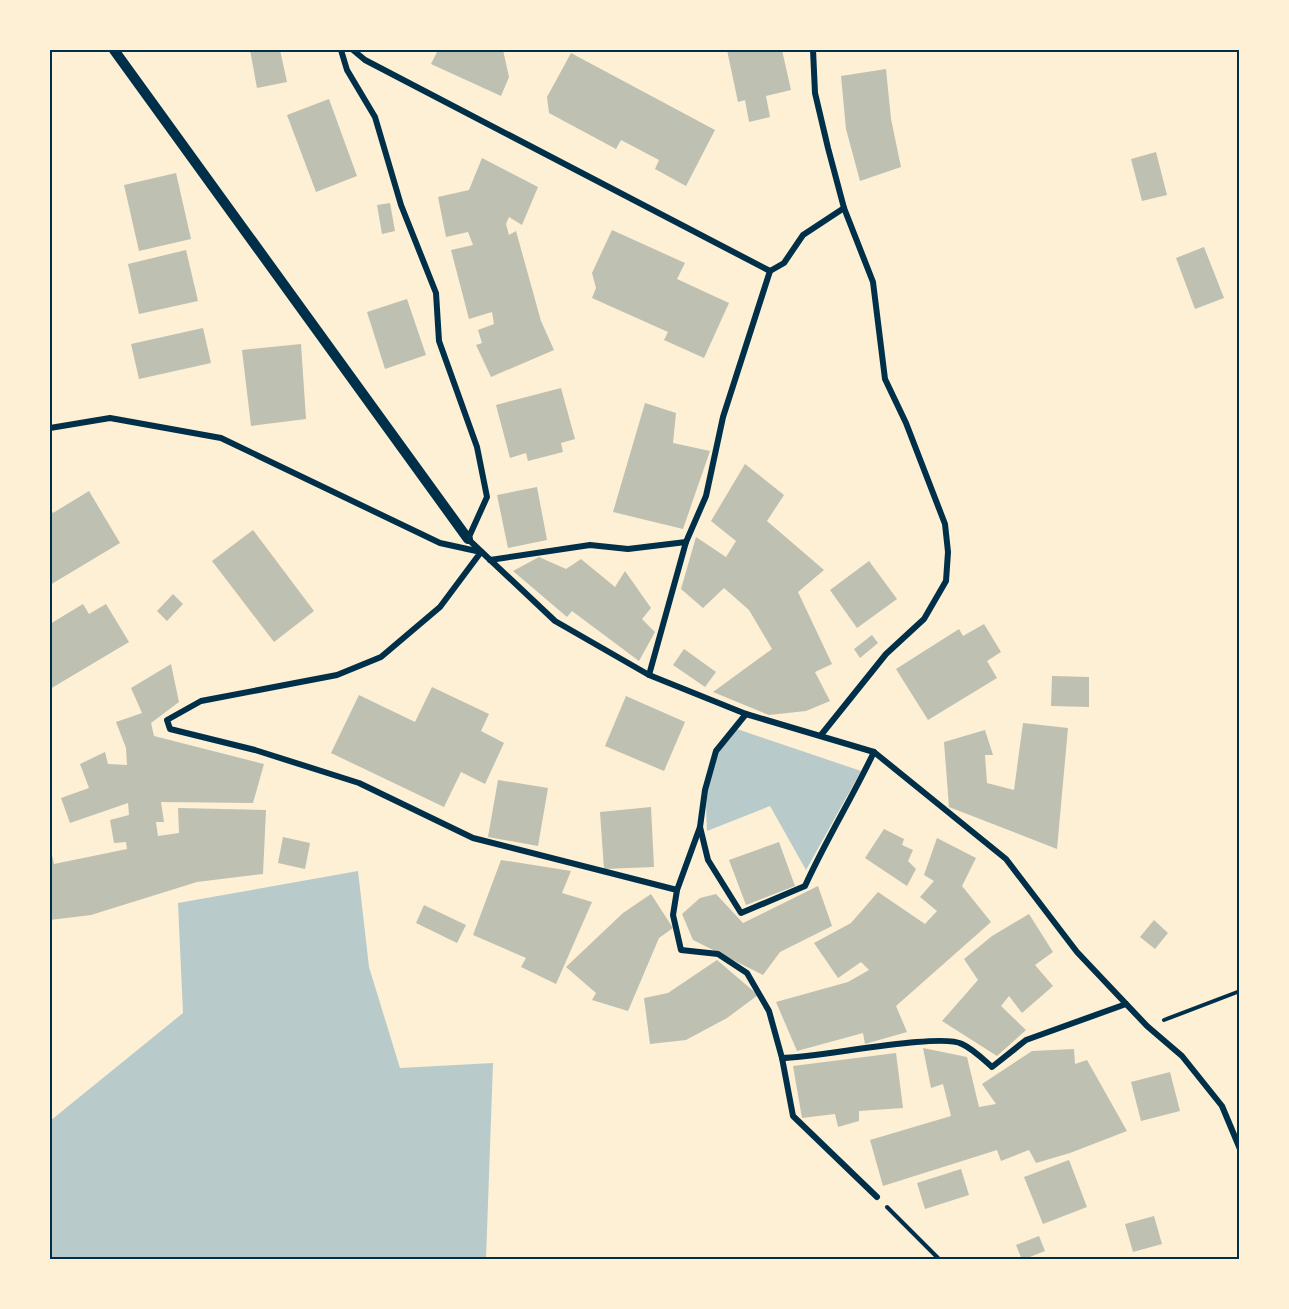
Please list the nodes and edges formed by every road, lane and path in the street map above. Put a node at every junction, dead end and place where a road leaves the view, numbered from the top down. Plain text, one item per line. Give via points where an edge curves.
1 (114, 50) edge
2 (341, 50) edge
3 (353, 50) edge
4 (813, 50) edge
5 (844, 208) junction
6 (770, 271) junction
7 (50, 428) edge
8 (468, 538) junction
9 (686, 542) junction
10 (481, 552) junction
11 (490, 560) junction
12 (649, 675) junction
13 (746, 714) junction
14 (821, 735) junction
15 (874, 752) junction
16 (700, 827) junction
17 (677, 890) junction
18 (1239, 991) edge
19 (1126, 1004) junction
20 (1147, 1026) junction
21 (782, 1058) junction
22 (1239, 1149) edge
23 (877, 1197) joint
24 (940, 1260) edge

1 - 8 street
2 - 8 street via 347,70 375,117 401,205 436,293 439,340 477,447 487,497
3 - 6 street via 365,60
4 - 5 street via 814,93
5 - 6 street via 803,235 784,263
5 - 14 street via 873,282 885,379 945,524 948,552 945,581 924,619 886,654
6 - 9 street via 723,417 706,496
7 - 10 street via 110,418 221,438 440,543
8 - 10 street
9 - 11 street via 628,549 591,545
9 - 12 street
10 - 11 street
10 - 17 street via 440,607 381,657 337,675 201,701 167,720 170,729 255,750 359,783 473,838
11 - 12 street via 555,621
12 - 13 street
13 - 14 street
13 - 16 street via 716,751
14 - 15 street
15 - 16 street via 805,886 741,913 708,860
15 - 19 street via 1005,859 1077,952
16 - 17 street
17 - 21 street via 673,915 681,950 718,954 747,973 769,1011
18 - 20 path
19 - 20 street
19 - 21 street via 1026,1040 992,1067 961,1042 918,1041 808,1058
20 - 22 street via 1182,1056 1222,1106
21 - 23 street via 792,1116
23 - 24 path

